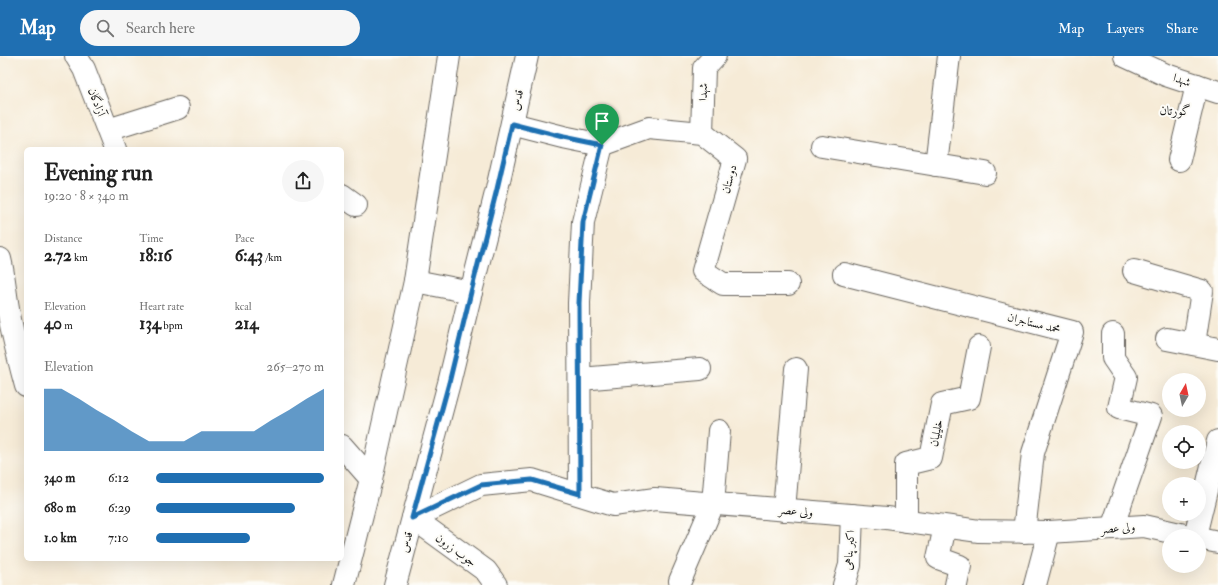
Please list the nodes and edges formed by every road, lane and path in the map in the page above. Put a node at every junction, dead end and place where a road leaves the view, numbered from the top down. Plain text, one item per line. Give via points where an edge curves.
1 (76, 56) edge
2 (449, 56) edge
3 (527, 56) edge
4 (715, 56) edge
5 (949, 56) edge
6 (1125, 56) edge
7 (1197, 85) junction
8 (1218, 92) edge
9 (178, 108) dead end
10 (512, 124) junction
11 (702, 133) junction
12 (111, 140) edge
13 (602, 145) junction
14 (822, 146) dead end
15 (1179, 160) dead end
16 (936, 165) junction
17 (985, 173) dead end
18 (0, 259) edge
19 (1134, 271) dead end
20 (844, 274) dead end
21 (415, 281) junction
22 (788, 284) dead end
23 (471, 292) junction
24 (4, 308) edge
25 (1113, 334) dead end
26 (1167, 339) dead end
27 (14, 341) edge
28 (1194, 344) junction
29 (979, 347) dead end
30 (1218, 349) edge
31 (700, 369) dead end
32 (796, 369) dead end
33 (24, 378) edge
34 (580, 379) junction
35 (719, 431) dead end
36 (1218, 441) edge
37 (344, 448) edge
38 (371, 479) junction
39 (580, 494) junction
40 (713, 504) junction
41 (784, 510) junction
42 (852, 515) junction
43 (412, 518) junction
44 (906, 521) junction
45 (945, 527) junction
46 (1112, 528) junction
47 (1197, 529) edge
48 (1162, 530) edge
49 (1024, 532) junction
50 (1049, 532) junction
51 (1206, 539) edge
52 (1218, 542) edge
53 (680, 581) dead end
54 (344, 585) edge
55 (395, 585) edge
56 (496, 585) edge
57 (844, 585) edge
58 (956, 585) edge
59 (1035, 585) edge

1 - 12 street, آزادگان via 84,69
2 - 21 street
3 - 10 street, قدس
4 - 11 street, شهدا via 704,68
5 - 16 street
6 - 7 street, شهدا via 1166,75
7 - 8 street, شهدا
7 - 15 street
9 - 12 street
10 - 13 street
10 - 23 street, قدس
11 - 13 street via 649,128
11 - 22 street, دوستان via 734,159 703,270 723,284
13 - 34 street via 583,222 579,303
14 - 16 street
16 - 17 street
18 - 24 street via 3,271
19 - 28 street via 1202,291
20 - 49 street, محمد مستاجران via 1072,332 1034,453
21 - 23 street
21 - 38 street
23 - 43 street, قدس
24 - 27 street
25 - 46 street via 1113,358 1126,377 1119,408 1151,416
26 - 28 street
27 - 33 street
28 - 30 street
29 - 44 street, خلیلیان via 969,398 942,404 932,458 906,464
31 - 34 street
32 - 41 street
34 - 39 street
35 - 40 street
36 - 47 street
37 - 38 street
38 - 54 street
39 - 40 street, ولی عصر via 614,505 654,499
39 - 43 street, ولی عصر via 532,480 481,485
40 - 41 street, ولی عصر
40 - 53 street
41 - 42 street, ولی عصر
42 - 44 street, ولی عصر
42 - 57 street, اکبر پناهی via 850,565
43 - 55 street, قدس
43 - 56 street, جوب زرون via 486,571
44 - 45 street, ولی عصر
45 - 49 street, ولی عصر
45 - 58 street via 938,558 960,566
46 - 48 street, ولی عصر via 1144,526
46 - 50 street, ولی عصر
49 - 50 street, ولی عصر
50 - 59 street
51 - 52 street

